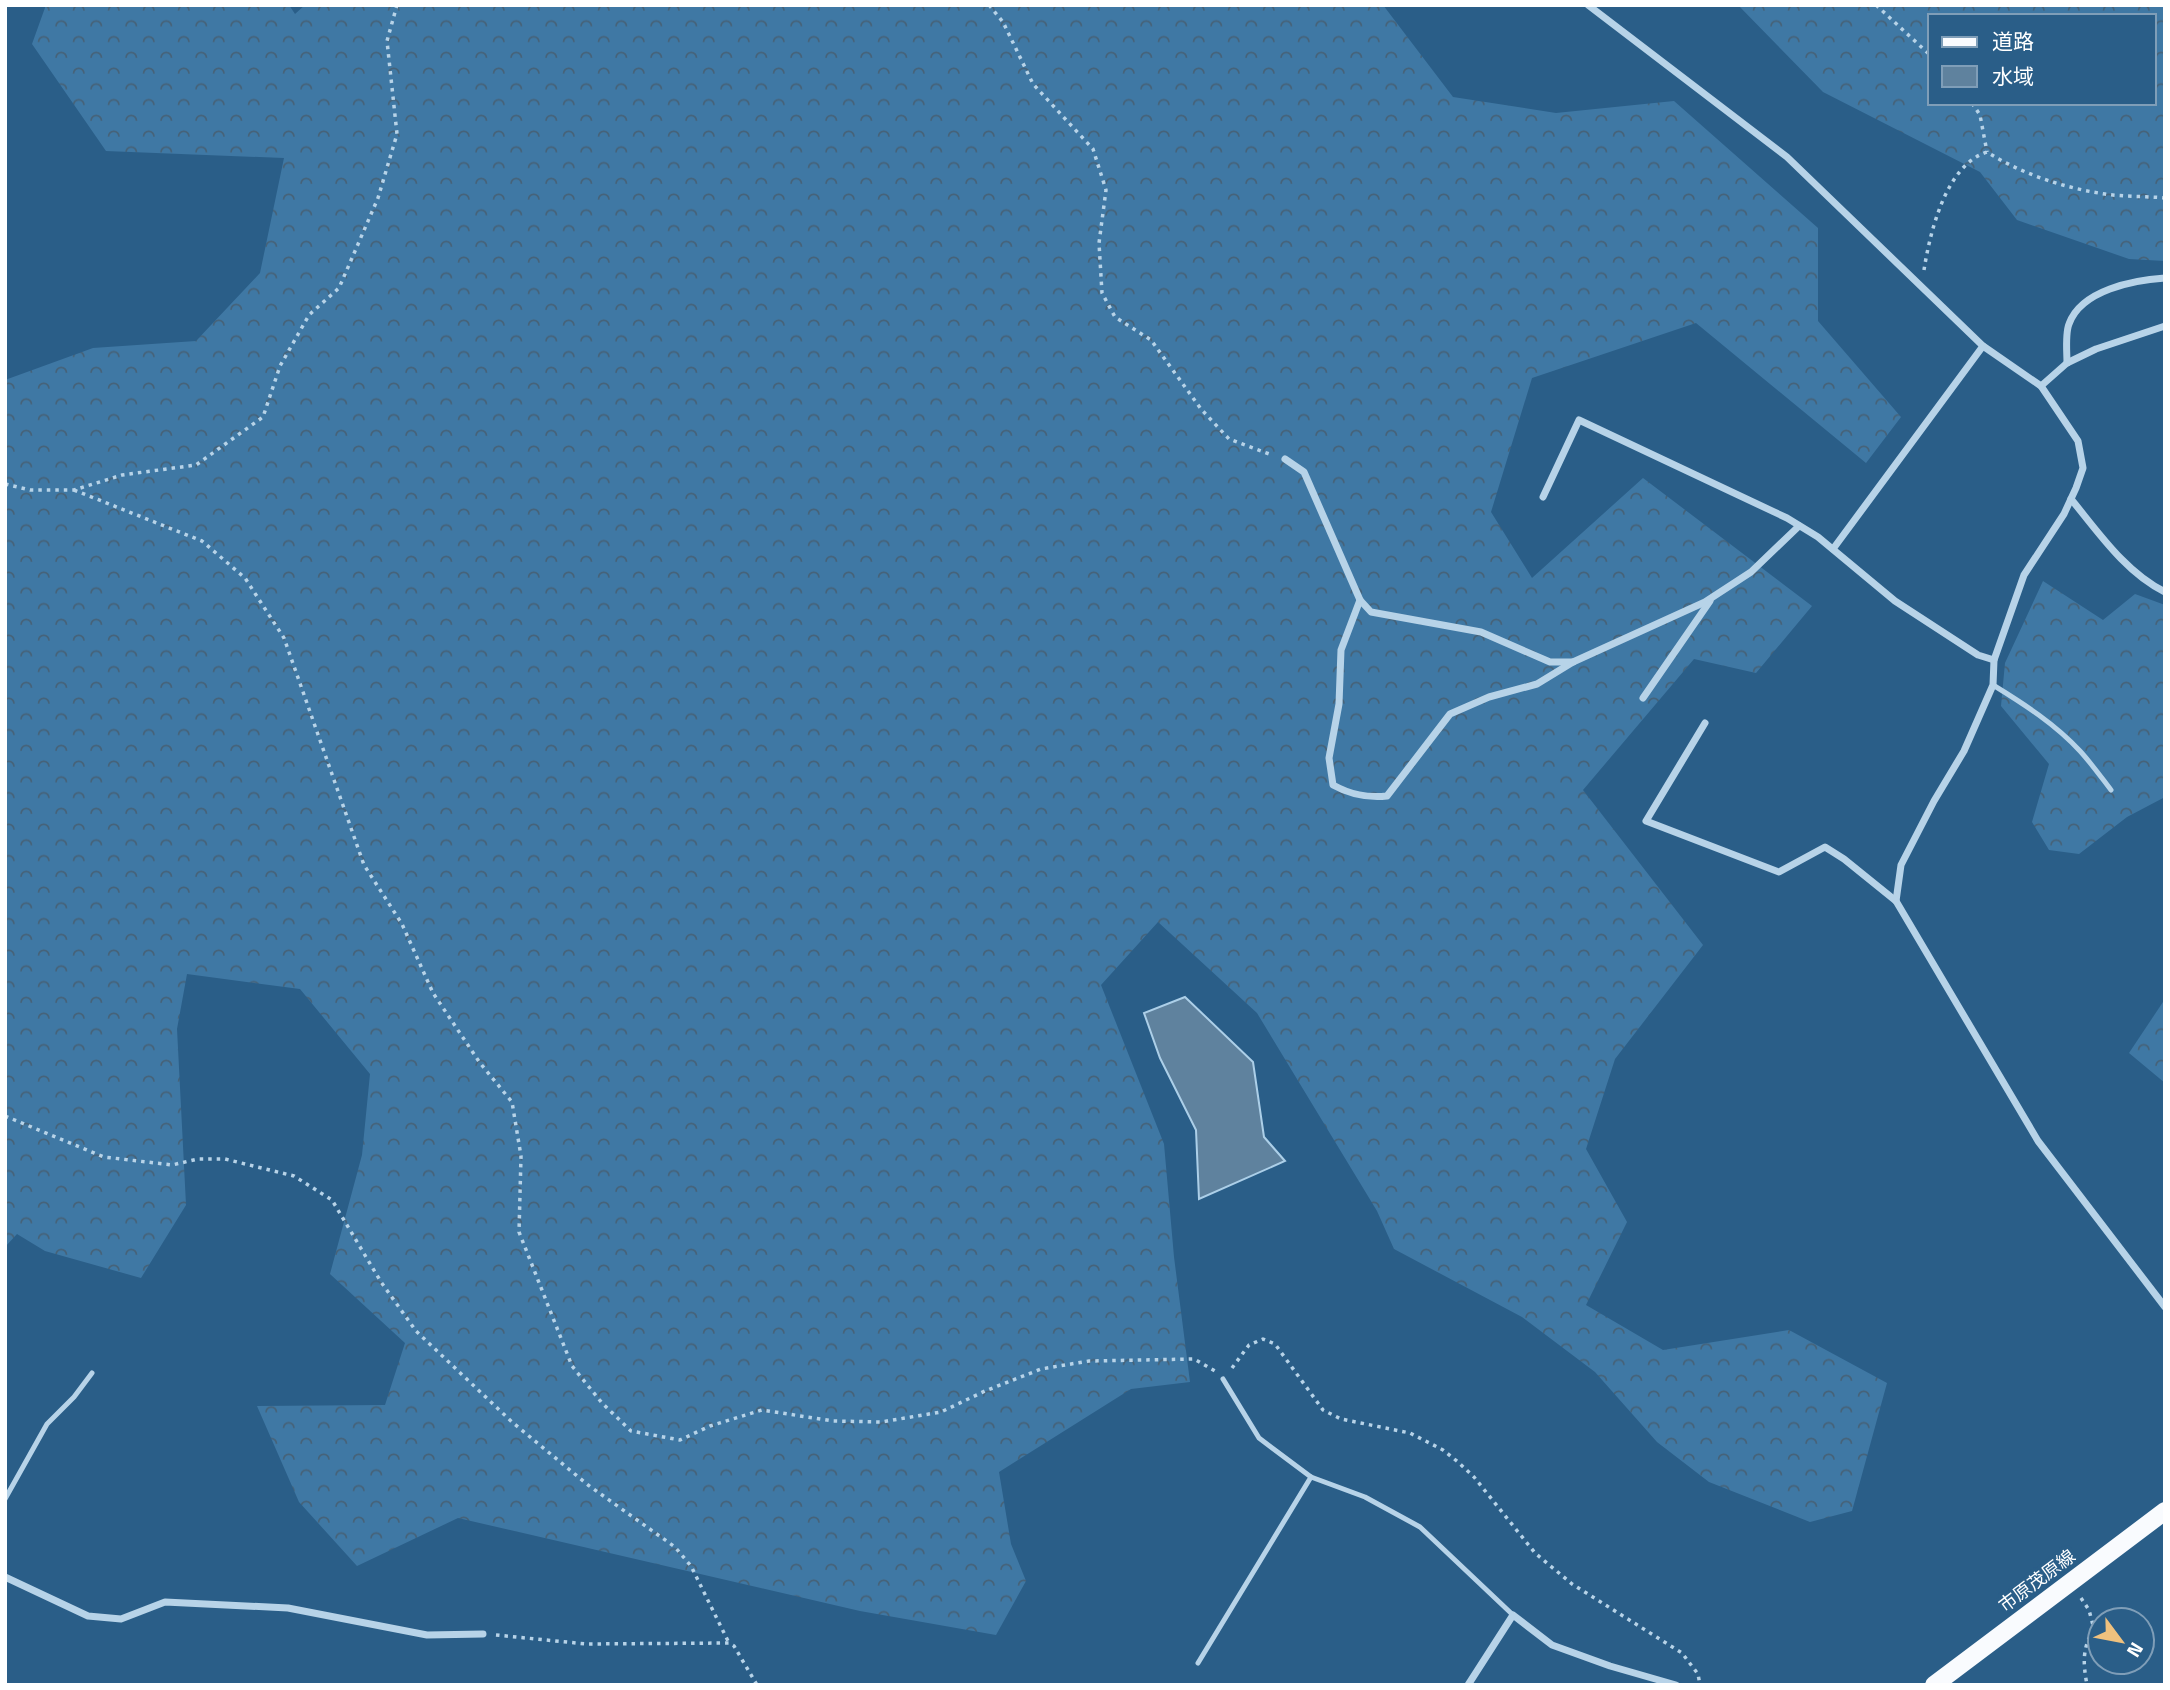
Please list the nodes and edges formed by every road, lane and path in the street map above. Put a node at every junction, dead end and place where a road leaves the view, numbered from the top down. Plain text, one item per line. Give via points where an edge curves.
1 (397, 5) edge
2 (989, 5) edge
3 (1588, 5) edge
4 (1876, 5) edge
5 (1928, 53) edge
6 (1973, 105) edge
7 (1987, 152) junction
8 (2165, 198) edge
9 (2165, 278) edge
10 (1922, 286) junction
11 (2165, 326) edge
12 (1983, 346) junction
13 (2067, 363) junction
14 (2041, 386) junction
15 (1285, 459) joint
16 (5, 484) edge
17 (74, 490) junction
18 (1543, 498) dead end
19 (2071, 499) junction
20 (1799, 526) junction
21 (1833, 549) junction
22 (2165, 592) edge
23 (1712, 597) junction
24 (1360, 600) junction
25 (1994, 660) junction
26 (1573, 662) junction
27 (1993, 685) junction
28 (1643, 698) dead end
29 (1705, 723) dead end
30 (2111, 790) dead end
31 (1896, 901) junction
32 (5, 1116) edge
33 (2165, 1307) edge
34 (92, 1373) dead end
35 (1223, 1379) junction
36 (1311, 1477) junction
37 (5, 1499) edge
38 (2165, 1511) edge
39 (5, 1577) edge
40 (2070, 1582) junction
41 (1513, 1615) junction
42 (484, 1634) joint
43 (729, 1643) junction
44 (1198, 1663) dead end
45 (757, 1685) edge
46 (1468, 1685) edge
47 (1676, 1685) edge
48 (1700, 1685) edge
49 (1934, 1685) edge
50 (2087, 1685) edge

1 - 17 path via 387,41 397,134 378,198 339,288 309,314 280,366 263,417 196,465 122,475
2 - 15 path via 1003,22 1032,84 1093,149 1106,190 1099,243 1102,293 1115,317 1151,340 1200,409 1228,439
3 - 10 street via 1787,157
4 - 5 path
6 - 7 path via 1980,115
7 - 8 path via 2064,185 2108,195
7 - 10 path via 1975,156 1957,175 1937,214
9 - 13 street via 2118,286 2095,296 2068,324
10 - 12 street
11 - 13 street
12 - 14 street
12 - 21 street
13 - 14 street
14 - 19 street via 2078,441 2083,468
15 - 24 street via 1304,472
16 - 17 path
17 - 35 path via 201,541 245,578 284,638 364,865 402,924 433,993 512,1102 521,1156 519,1232 572,1366 632,1431 680,1440 762,1410 833,1422 881,1422 941,1412 1041,1369 1089,1361 1194,1359
18 - 20 street via 1579,420
19 - 22 street via 2115,552
19 - 25 street via 2024,575
20 - 21 street
20 - 23 street via 1751,572
21 - 25 street via 1895,601
23 - 26 street
23 - 28 street
24 - 26 street via 1371,612 1481,632 1550,662
24 - 26 street via 1341,650 1339,704 1329,758 1333,785 1348,793 1387,796 1450,714 1537,684
25 - 27 street
27 - 30 lane via 2058,730
27 - 31 street via 1965,751 1901,865
29 - 31 street via 1646,821 1779,872 1825,847
31 - 33 street via 2038,1141
32 - 43 path via 104,1157 172,1165 225,1159 294,1176 332,1200 416,1331 512,1422 675,1548 691,1566
34 - 37 lane via 47,1424
35 - 36 lane via 1259,1438
35 - 48 path via 1249,1345 1263,1339 1281,1351 1323,1410 1341,1419 1410,1433 1443,1450 1474,1477 1535,1553 1572,1584 1682,1653 1698,1674
36 - 41 lane via 1365,1497 1420,1527
36 - 44 lane
38 - 40 main road, 市原茂原線
39 - 42 street via 88,1616 121,1619 165,1602 288,1608 427,1635
40 - 49 main road, 市原茂原線
40 - 50 path via 2090,1610 2094,1629 2082,1659
41 - 46 street
41 - 47 street via 1552,1645
42 - 43 path via 586,1644
43 - 45 path

